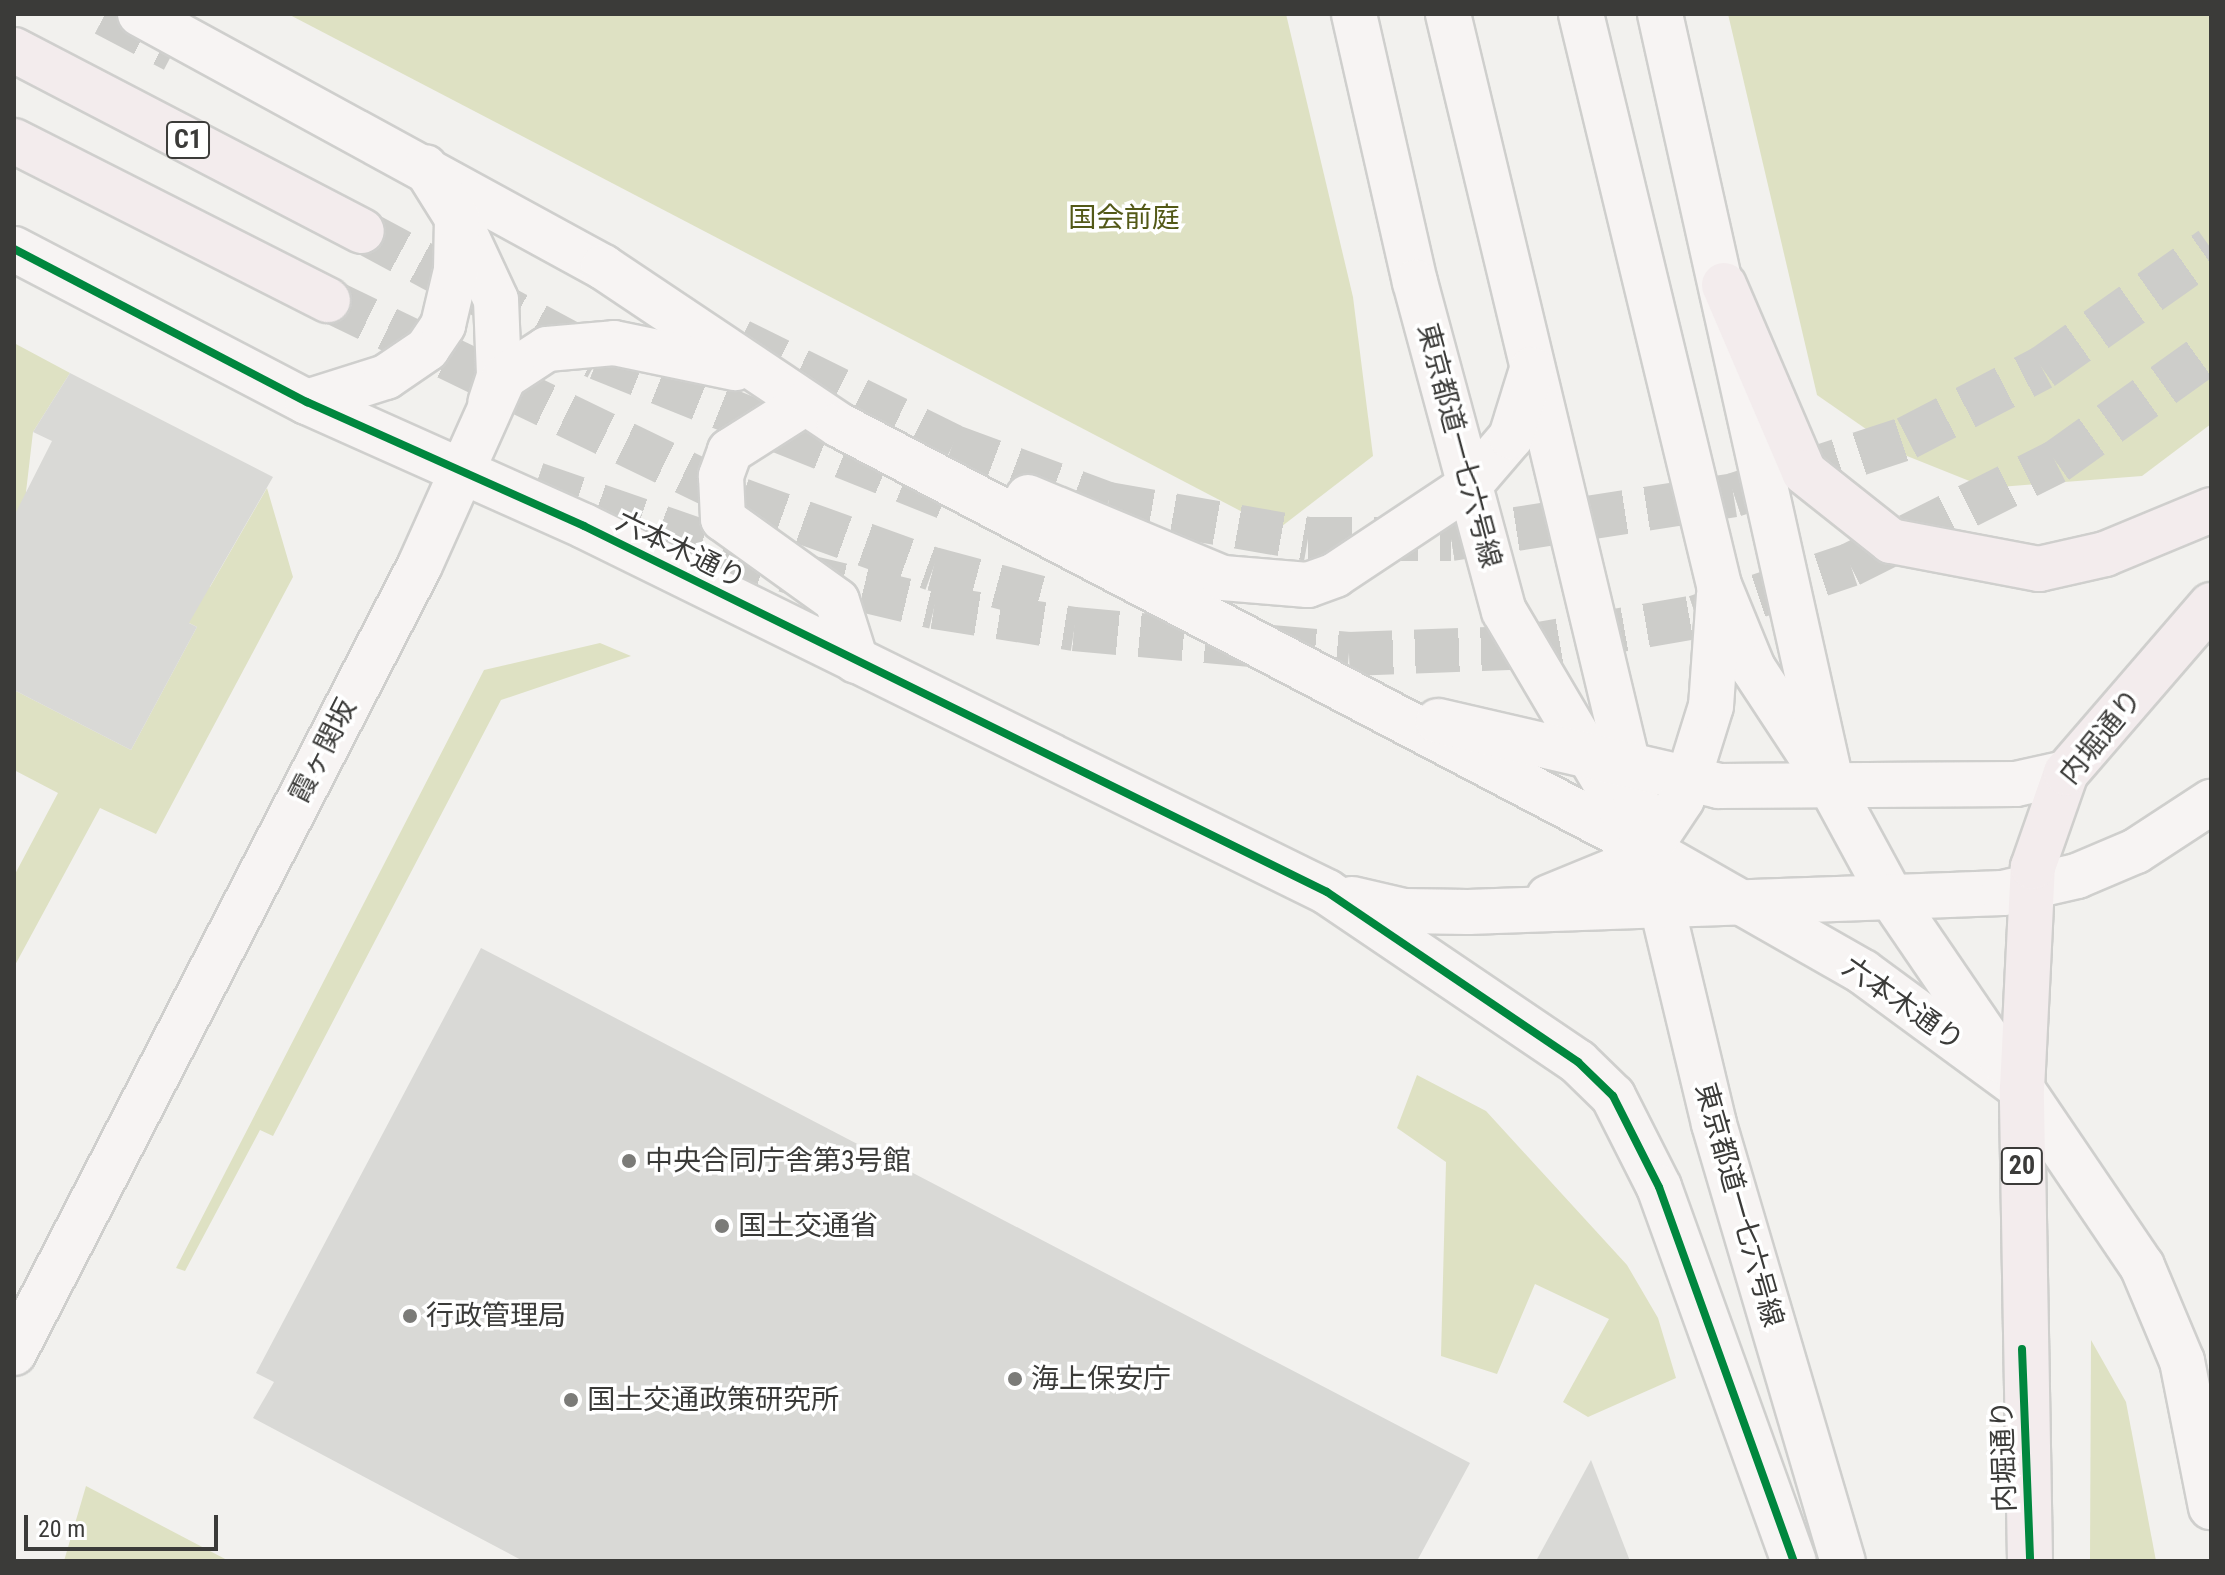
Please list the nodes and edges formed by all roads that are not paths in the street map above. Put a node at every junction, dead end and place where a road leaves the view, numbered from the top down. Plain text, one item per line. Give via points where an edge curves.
1 (140, 14) tunnel mouth
2 (1354, 14) edge
3 (1448, 14) edge
4 (1581, 14) edge
5 (1660, 14) edge
6 (14, 50) edge
7 (14, 141) edge
8 (422, 161) junction
9 (457, 218) junction
10 (362, 231) tunnel mouth
11 (14, 249) edge
12 (1724, 285) junction
13 (328, 300) tunnel mouth
14 (1532, 369) junction
15 (753, 372) junction
16 (307, 402) junction
17 (822, 414) junction
18 (465, 473) junction
19 (1469, 486) junction
20 (2211, 510) edge
21 (1719, 585) junction
22 (2211, 605) edge
23 (856, 661) junction
24 (1370, 704) junction
25 (1609, 764) junction
26 (2066, 773) junction
27 (1688, 782) junction
28 (1833, 790) junction
29 (2211, 802) edge
30 (1644, 847) junction
31 (2031, 887) junction
32 (1327, 892) junction
33 (1891, 897) junction
34 (1743, 904) junction
35 (1659, 906) junction
36 (1509, 909) junction
37 (2022, 1089) junction
38 (14, 1353) edge
39 (2211, 1507) edge
40 (1794, 1561) edge
41 (1843, 1561) edge
42 (2030, 1561) edge

1 - 8 main road, 六本木通り
2 - 19 main road, 東京都道一七六号線
3 - 14 main road, 東京都道一七六号線
4 - 21 main road
5 - 12 main road
6 - 10 highway, C1
7 - 13 highway
8 - 9 main road
8 - 15 main road, 六本木通り via 603,267
9 - 16 main road via 456,270 443,325 427,349 373,383
9 - 18 main road via 485,266 499,344 499,376
11 - 16 main road, 六本木通り
12 - 20 highway via 1804,472 1891,541 2039,569 2105,554
12 - 28 main road via 1779,569
14 - 19 main road via 1511,437
14 - 25 main road, 東京都道一七六号線
15 - 17 main road, 六本木通り
15 - 18 main road, 霞ヶ関坂 via 614,343 547,349 504,377
16 - 18 main road, 六本木通り
17 - 19 main road via 1223,578 1284,588 1335,575
17 - 23 main road via 730,451 721,476 723,519 837,601
17 - 24 main road, 六本木通り
18 - 23 main road, 六本木通り
18 - 38 main road, 霞ヶ関坂
19 - 25 main road, 東京都道一七六号線 via 1504,611
21 - 27 main road via 1711,706
21 - 28 main road via 1784,725
22 - 26 highway, 内堀通り / 20
23 - 32 main road, 六本木通り
24 - 25 main road, 六本木通り
24 - 30 main road, 六本木通り
25 - 27 main road, 六本木通り
25 - 30 main road, 東京都道一七六号線
26 - 28 main road, 六本木通り via 2016,784
26 - 31 highway, 内堀通り / 20 via 2041,830
27 - 28 main road, 六本木通り
27 - 30 main road
28 - 33 main road
29 - 31 main road via 2136,851
30 - 34 main road, 六本木通り
30 - 35 main road, 東京都道一七六号線
30 - 36 main road via 1584,888
31 - 33 main road
31 - 37 highway, 内堀通り / 20
32 - 36 main road via 1404,911
32 - 40 main road via 1578,1062 1613,1096 1659,1187
33 - 34 main road
33 - 37 main road
34 - 35 main road
34 - 37 main road, 六本木通り via 1863,972
35 - 36 main road
35 - 41 main road, 東京都道一七六号線 via 1714,1124
37 - 39 main road, 六本木通り via 2142,1266 2182,1361
37 - 42 highway, 内堀通り / 20

